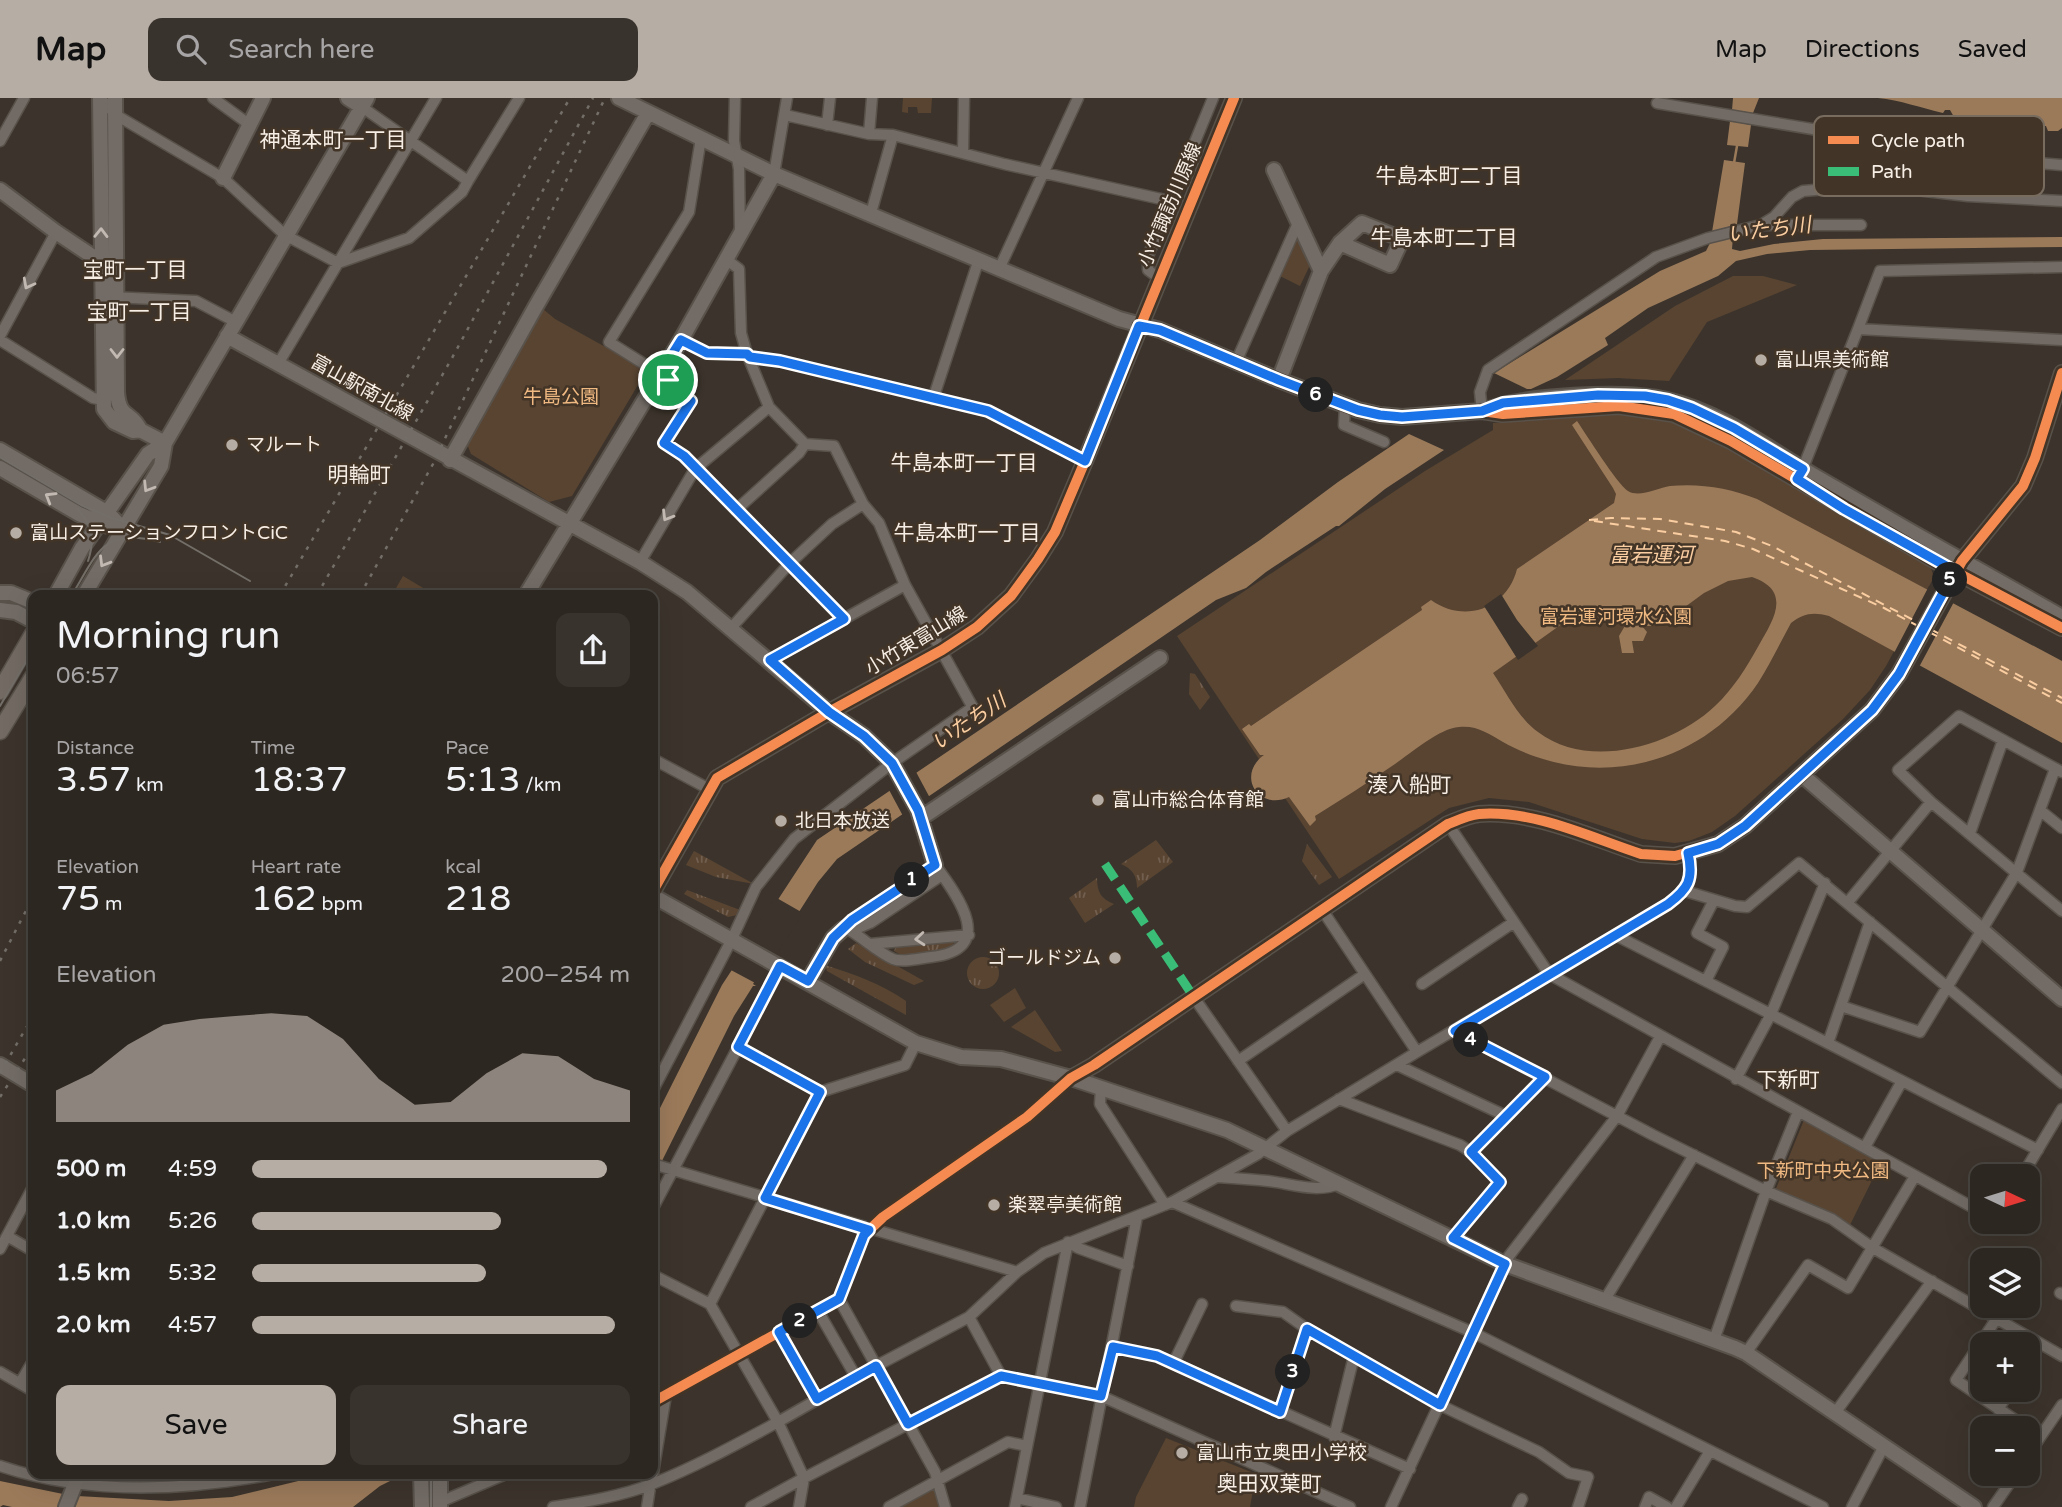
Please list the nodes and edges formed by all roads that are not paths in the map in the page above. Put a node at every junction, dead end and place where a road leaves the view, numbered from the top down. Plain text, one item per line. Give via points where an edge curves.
1 (24, 98) edge
2 (100, 98) edge
3 (115, 98) edge
4 (212, 98) edge
5 (263, 98) edge
6 (348, 98) edge
7 (436, 98) edge
8 (519, 98) edge
9 (619, 98) edge
10 (735, 98) edge
11 (788, 98) edge
12 (830, 98) edge
13 (873, 98) edge
14 (964, 98) edge
15 (1078, 98) edge
16 (1213, 98) edge
17 (1234, 98) edge
18 (364, 103) edge
19 (1657, 103) dead end
20 (648, 113) junction
21 (116, 115) junction
22 (785, 115) junction
23 (250, 125) junction
24 (827, 125) junction
25 (1814, 129) edge
26 (869, 134) junction
27 (893, 135) junction
28 (701, 138) junction
29 (0, 141) edge
30 (410, 141) junction
31 (963, 153) junction
32 (737, 155) junction
33 (2044, 164) edge
34 (2062, 165) edge
35 (1275, 170) dead end
36 (1043, 173) junction
37 (774, 174) junction
38 (223, 178) junction
39 (468, 181) junction
40 (0, 190) edge
41 (1814, 190) edge
42 (1968, 196) edge
43 (1170, 201) junction
44 (2062, 201) edge
45 (871, 213) junction
46 (1298, 223) junction
47 (1761, 225) junction
48 (1861, 225) dead end
49 (56, 232) junction
50 (285, 235) junction
51 (740, 235) junction
52 (1340, 243) dead end
53 (979, 258) junction
54 (727, 260) junction
55 (101, 262) junction
56 (117, 262) junction
57 (338, 263) junction
58 (1000, 267) junction
59 (2062, 267) edge
60 (1321, 271) junction
61 (1159, 278) junction
62 (101, 297) junction
63 (117, 298) junction
64 (234, 321) junction
65 (1139, 326) junction
66 (1858, 329) junction
67 (227, 336) junction
68 (0, 338) edge
69 (681, 340) junction
70 (2062, 340) edge
71 (747, 354) junction
72 (1236, 362) junction
73 (278, 364) junction
74 (2062, 373) edge
75 (660, 374) junction
76 (1279, 380) junction
77 (933, 399) junction
78 (103, 400) junction
79 (1345, 405) junction
80 (769, 407) junction
81 (1475, 412) junction
82 (140, 429) junction
83 (1384, 442) dead end
84 (165, 443) junction
85 (805, 444) junction
86 (0, 450) edge
87 (450, 460) junction
88 (1085, 461) junction
89 (0, 468) edge
90 (695, 469) junction
91 (1800, 474) junction
92 (863, 504) junction
93 (736, 510) junction
94 (104, 519) junction
95 (568, 524) junction
96 (123, 529) junction
97 (640, 562) junction
98 (790, 563) junction
99 (1958, 566) junction
100 (905, 585) junction
101 (59, 590) edge
102 (87, 590) edge
103 (529, 590) edge
104 (0, 593) edge
105 (28, 600) edge
106 (0, 610) edge
107 (2062, 617) edge
108 (28, 618) edge
109 (844, 619) junction
110 (731, 628) junction
111 (2062, 628) edge
112 (28, 643) edge
113 (942, 650) junction
114 (1160, 658) dead end
115 (770, 660) junction
116 (28, 685) edge
117 (0, 691) edge
118 (829, 712) junction
119 (0, 731) edge
120 (2003, 740) junction
121 (658, 762) edge
122 (896, 768) junction
123 (2059, 770) edge
124 (1802, 775) junction
125 (709, 789) junction
126 (1931, 802) junction
127 (2041, 811) junction
128 (919, 814) junction
129 (1448, 824) junction
130 (2062, 828) edge
131 (1970, 833) junction
132 (1889, 852) junction
133 (1688, 853) junction
134 (938, 870) junction
135 (2017, 872) junction
136 (1825, 883) junction
137 (658, 890) edge
138 (1685, 891) junction
139 (1714, 900) junction
140 (658, 901) edge
141 (1848, 902) junction
142 (1321, 908) junction
143 (2062, 911) edge
144 (1514, 922) junction
145 (1870, 922) junction
146 (847, 930) junction
147 (1982, 932) junction
148 (1615, 934) junction
149 (969, 935) junction
150 (735, 940) junction
151 (870, 944) junction
152 (778, 965) junction
153 (1365, 974) junction
154 (1549, 974) junction
155 (808, 981) junction
156 (1706, 981) junction
157 (1422, 984) dead end
158 (1949, 988) junction
159 (1193, 996) junction
160 (2062, 999) edge
161 (1841, 1006) junction
162 (1770, 1014) junction
163 (1455, 1031) junction
164 (1660, 1037) junction
165 (916, 1043) junction
166 (1828, 1043) junction
167 (738, 1047) junction
168 (1417, 1052) junction
169 (1238, 1061) junction
170 (0, 1065) edge
171 (1397, 1065) junction
172 (1545, 1077) junction
173 (1072, 1078) junction
174 (1736, 1079) junction
175 (658, 1081) edge
176 (1902, 1081) junction
177 (28, 1082) edge
178 (2062, 1083) edge
179 (1101, 1087) junction
180 (820, 1092) junction
181 (1339, 1099) junction
182 (2062, 1109) edge
183 (1798, 1112) junction
184 (1506, 1116) junction
185 (1617, 1116) junction
186 (1287, 1131) junction
187 (1865, 1147) junction
188 (1266, 1149) junction
189 (2038, 1150) junction
190 (1471, 1152) junction
191 (1694, 1155) junction
192 (2029, 1164) edge
193 (658, 1165) edge
194 (669, 1168) junction
195 (1915, 1176) junction
196 (1217, 1177) junction
197 (1340, 1184) junction
198 (1766, 1191) junction
199 (28, 1196) edge
200 (658, 1196) edge
201 (765, 1198) junction
202 (1169, 1203) junction
203 (1970, 1206) edge
204 (1137, 1217) junction
205 (869, 1230) junction
206 (7, 1236) junction
207 (1453, 1238) junction
208 (1068, 1242) junction
209 (28, 1248) edge
210 (1873, 1248) junction
211 (0, 1249) edge
212 (1505, 1264) junction
213 (1128, 1266) junction
214 (1017, 1272) junction
215 (658, 1278) edge
216 (1932, 1281) junction
217 (839, 1299) junction
218 (1604, 1301) junction
219 (1970, 1303) edge
220 (710, 1304) junction
221 (1202, 1304) dead end
222 (1236, 1307) dead end
223 (818, 1311) junction
224 (970, 1317) junction
225 (1997, 1318) joint
226 (1307, 1329) junction
227 (779, 1332) junction
228 (1474, 1333) junction
229 (1714, 1340) junction
230 (1113, 1347) junction
231 (1746, 1353) junction
232 (739, 1354) junction
233 (1354, 1356) junction
234 (2062, 1356) edge
235 (1173, 1364) junction
236 (876, 1366) junction
237 (28, 1370) edge
238 (0, 1372) edge
239 (1001, 1376) junction
240 (856, 1377) junction
241 (20, 1384) junction
242 (1038, 1384) junction
243 (28, 1388) edge
244 (666, 1395) junction
245 (1101, 1396) junction
246 (658, 1399) edge
247 (817, 1399) junction
248 (2003, 1402) edge
249 (1440, 1405) junction
250 (2062, 1405) edge
251 (1998, 1409) junction
252 (1280, 1412) junction
253 (1835, 1413) junction
254 (2009, 1416) edge
255 (778, 1422) junction
256 (908, 1424) junction
257 (1334, 1437) junction
258 (2040, 1437) edge
259 (658, 1442) edge
260 (1027, 1446) junction
261 (1884, 1446) junction
262 (1710, 1451) junction
263 (0, 1466) edge
264 (1410, 1469) junction
265 (28, 1473) edge
266 (658, 1475) edge
267 (804, 1478) junction
268 (53, 1479) edge
269 (238, 1479) edge
270 (421, 1479) edge
271 (440, 1479) edge
272 (495, 1479) edge
273 (647, 1479) edge
274 (652, 1479) edge
275 (938, 1479) junction
276 (74, 1482) edge
277 (2008, 1486) edge
278 (1016, 1503) edge
279 (440, 1505) edge
280 (579, 1505) edge
281 (66, 1507) edge
282 (422, 1507) edge
283 (553, 1507) edge
284 (646, 1507) edge
285 (751, 1507) edge
286 (799, 1507) edge
287 (888, 1507) edge
288 (945, 1507) edge
289 (1056, 1507) edge
290 (1080, 1507) edge
291 (1350, 1507) edge
292 (1391, 1507) edge
293 (1578, 1507) edge
294 (1645, 1507) edge
295 (1667, 1507) edge
296 (1676, 1507) edge
297 (1823, 1507) edge
298 (1852, 1507) edge
299 (1974, 1507) edge
300 (1993, 1507) edge

1 - 29 street
2 - 21 street
55 -> 2 street
3 - 21 street
4 - 23 street
5 - 23 street
6 - 18 street
7 - 30 street
8 - 39 street
9 - 20 street
10 - 32 street
11 - 22 street
12 - 24 street
13 - 26 street
14 - 31 street
15 - 36 street
16 - 43 street
17 - 61 street, 小竹諏訪川原線
18 - 30 street
18 - 50 street
19 - 25 street
20 - 28 street
20 - 87 street
21 - 38 street
21 - 56 street
22 - 24 street
22 - 37 street
23 - 38 street
24 - 26 street
26 - 27 street
27 - 31 street
27 - 45 street
28 - 32 street
28 - 75 street via 689,212 609,342
30 - 39 street
30 - 57 street
31 - 36 street
32 - 37 street
32 - 51 street
33 - 34 street
35 - 46 street
36 - 43 street
36 - 58 street
37 - 45 street
37 - 51 street
38 - 50 street
39 - 57 street via 462,192 409,238
40 - 49 street
41 - 47 street via 1791,197
42 - 44 street
43 - 61 street via 1148,256 1148,271
45 - 53 street
46 - 60 street
46 - 72 street
47 - 48 street
47 - 81 street via 1708,237 1656,257 1488,370
49 - 55 street
49 -> 68 street
50 - 57 street
50 - 64 street
51 - 54 street
52 - 60 street
53 - 58 street
53 - 77 street
54 - 69 street
54 - 71 street via 739,269 741,333
55 - 56 street
55 - 62 street
56 - 63 street
57 - 73 street
58 - 65 street
59 - 66 street via 1880,271
60 - 76 street
61 - 65 street, 小竹諏訪川原線
62 - 63 street
62 - 78 street
63 - 64 street via 196,301
63 -> 82 street via 118,407
64 - 67 street
65 - 72 street via 1160,330
65 - 88 street, 小竹東富山線
66 - 70 street
66 - 91 street
67 - 73 street, 富山駅南北線
67 - 84 street
68 - 78 street
69 - 71 street via 707,353
69 - 75 street
71 - 77 street
71 - 80 street
72 - 76 street
73 - 87 street, 富山駅南北線
74 - 99 street via 2029,474
75 - 90 street via 691,401 664,443
75 - 95 street
76 - 79 street
77 - 88 street via 988,411
78 - 82 street via 106,414 114,422 133,431
79 - 81 street via 1402,417
79 - 83 street via 1344,425
80 - 85 street
80 - 90 street
81 - 91 street via 1503,403 1598,395 1668,400 1734,428
82 - 84 street
84 - 94 street via 148,454
84 -> 96 street via 161,466
85 - 92 street via 834,446
85 - 93 street
86 - 94 street
87 - 95 street, 富山駅南北線
88 - 113 street, 小竹東富山線 via 1055,531 1011,596
94 -> 89 street via 69,509
90 - 93 street
90 -> 97 street
91 - 99 street
92 - 98 street via 832,524
92 - 100 street via 879,523
93 - 98 street
94 - 96 street
94 - 101 street
95 - 97 street, 富山駅南北線
95 - 103 street
96 -> 102 street
97 - 110 street, 富山駅南北線
98 - 109 street
98 - 110 street
99 - 107 street
99 - 111 street
99 - 124 street via 1899,674 1872,710
100 - 109 street
100 - 113 street
104 - 105 street
106 - 108 street
109 - 115 street
110 - 115 street, 富山駅南北線
112 - 117 main road
113 - 118 street, 小竹東富山線
113 - 122 street via 975,710
114 - 128 street
115 - 118 street, 富山駅南北線
116 - 119 main road
118 - 122 street, 富山駅南北線 via 864,736
118 - 125 street, 小竹東富山線 via 717,778
120 - 123 street
120 - 126 street via 1959,716 1898,770
120 - 131 street
121 - 125 street
122 - 128 street, 富山駅南北線
122 - 150 street via 794,839 756,887
123 - 127 street
124 - 132 street
124 - 133 street via 1745,826 1718,844
125 - 137 street
126 - 131 street
126 - 132 street
127 - 130 street
127 - 135 street
128 - 134 street, 富山駅南北線
129 - 133 street via 1477,814 1504,814 1535,818 1641,854
129 - 142 street
129 - 144 street
131 - 135 street
132 - 141 street
132 - 147 street
133 - 138 street via 1690,877
134 - 146 street via 852,920
134 - 149 street via 950,883
135 - 143 street
135 - 147 street
136 - 139 street via 1799,863 1747,907
136 - 141 street
136 - 162 street
138 - 139 street
138 - 148 street
139 - 156 street via 1697,933 1723,947
140 - 150 street
141 - 145 street
142 - 153 street
142 - 159 street
144 - 154 street
144 - 157 street
145 - 158 street
145 - 161 street
146 - 151 street
146 - 155 street via 833,938
147 - 158 street
147 - 160 street
148 - 154 street
148 - 156 street
149 -> 151 street
149 - 151 street via 950,955 901,960
150 - 152 street
150 - 175 street
152 - 155 street
152 - 167 street
153 - 168 street
153 - 169 street
154 - 163 street
154 - 164 street
155 - 165 street
156 - 162 street
158 - 161 street via 1920,1032
158 - 178 street
159 - 169 street
159 - 173 street
161 - 166 street
162 - 166 street
162 - 174 street
163 - 168 street
163 - 172 street
164 - 174 street
164 - 185 street
165 - 173 street via 961,1057 1000,1059
165 - 180 street via 905,1065
166 - 176 street
167 - 180 street
167 - 194 street
168 - 171 street
169 - 186 street
170 - 177 street
171 - 181 street
171 - 184 street
172 - 184 street
172 - 185 street
173 - 179 street
173 - 205 street via 1027,1117
174 - 183 street
176 - 187 street
176 - 189 street
179 - 188 street via 1227,1130
179 - 202 street via 1100,1104
180 - 201 street
181 - 186 street
181 - 190 street
182 - 189 street
183 - 187 street
183 - 198 street
184 - 190 street
185 - 191 street
185 - 212 street
186 - 188 street
187 - 195 street
188 - 196 street
188 - 197 street
189 - 192 street
190 - 207 street via 1500,1182
191 - 198 street
191 - 218 street
193 - 194 street
194 - 200 street
194 - 201 street
195 - 203 street
195 - 210 street
196 - 197 street via 1315,1190
196 - 202 street
197 - 207 street
198 - 210 street via 1832,1219
198 - 229 street
199 - 206 street
201 - 205 street
201 - 220 street
202 - 204 street
202 - 228 street
204 - 208 street
204 - 213 street
205 - 214 street
205 - 217 street
206 - 209 street
206 - 211 street
207 - 212 street
208 - 213 street
208 - 214 street
208 - 242 street
210 - 216 street
210 - 231 street via 1848,1288 1808,1265
212 - 218 street
212 - 228 street
213 - 230 street
214 - 224 street
215 - 220 street
216 - 219 street
216 - 253 street
217 - 223 street
217 - 236 street
218 - 229 street
220 - 232 street
221 - 235 street
222 - 226 street via 1283,1312
223 - 227 street
223 - 240 street
224 - 236 street
224 - 239 street
225 - 234 street
225 - 251 street via 1956,1380
226 - 233 street
226 - 252 street
227 - 232 street
227 - 247 street
228 - 249 street
228 - 262 street
229 - 231 street
230 - 235 street
230 - 245 street
231 - 253 street
232 - 244 street
232 - 255 street
233 - 249 street
233 - 257 street
235 - 252 street
236 - 240 street
236 - 256 street
237 - 241 street
238 - 241 street
239 - 242 street
239 - 256 street
240 - 247 street
241 - 243 street
242 - 245 street
242 - 260 street
244 - 246 street
244 - 259 street
245 - 290 street
245 - 291 street
247 - 255 street
248 - 251 street
249 - 264 street
249 - 293 street via 1539,1452 1569,1473 1588,1477
250 - 258 street
251 - 254 street
252 - 257 street
253 - 261 street
255 - 266 street via 734,1447
255 - 267 street
256 - 267 street
256 - 275 street
257 - 264 street
260 - 275 street via 1008,1443
260 - 278 street
261 - 298 street
261 - 299 street
262 - 296 street
262 - 297 street
263 - 265 street
264 - 292 street
267 - 285 street
267 - 286 street
268 - 276 street
269 - 276 street via 142,1489
270 - 282 street
271 - 279 street
272 - 279 street
273 - 280 street
274 - 284 street
275 - 287 street
275 - 288 street
276 - 281 street
277 - 300 street
278 - 289 street
280 - 283 street
294 - 295 street via 1648,1497

